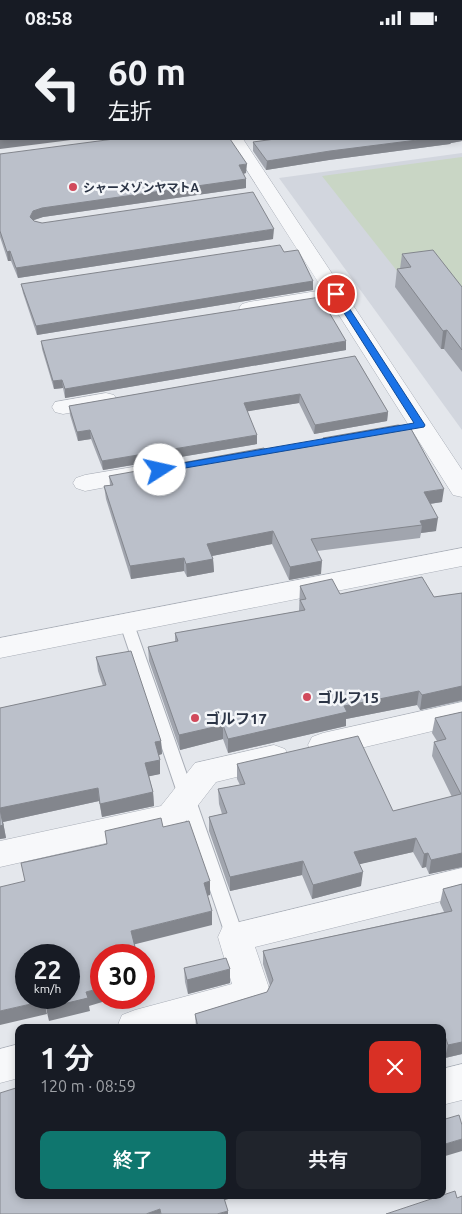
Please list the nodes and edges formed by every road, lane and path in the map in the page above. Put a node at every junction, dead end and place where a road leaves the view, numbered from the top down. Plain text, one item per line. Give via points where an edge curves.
1 (244, 142) edge
2 (336, 294) junction
3 (229, 311) edge
4 (122, 397) edge
5 (64, 407) dead end
6 (162, 470) edge
7 (85, 483) dead end
8 (462, 489) edge
9 (462, 557) edge
10 (127, 624) junction
11 (0, 648) edge
12 (462, 713) edge
13 (187, 797) junction
14 (0, 854) edge
15 (462, 882) edge
16 (234, 937) junction
17 (146, 1024) edge
18 (15, 1062) edge
19 (0, 1066) edge
20 (462, 1082) edge
21 (446, 1086) edge

1 - 2 street via 260,193 292,243
2 - 3 street
2 - 8 street via 365,355 411,427
4 - 5 street
6 - 7 street
9 - 10 street
10 - 11 street
10 - 13 lane
12 - 13 street via 206,772
13 - 14 street via 171,817
13 - 16 lane
15 - 16 street
16 - 17 street via 253,994
18 - 19 street
20 - 21 street

